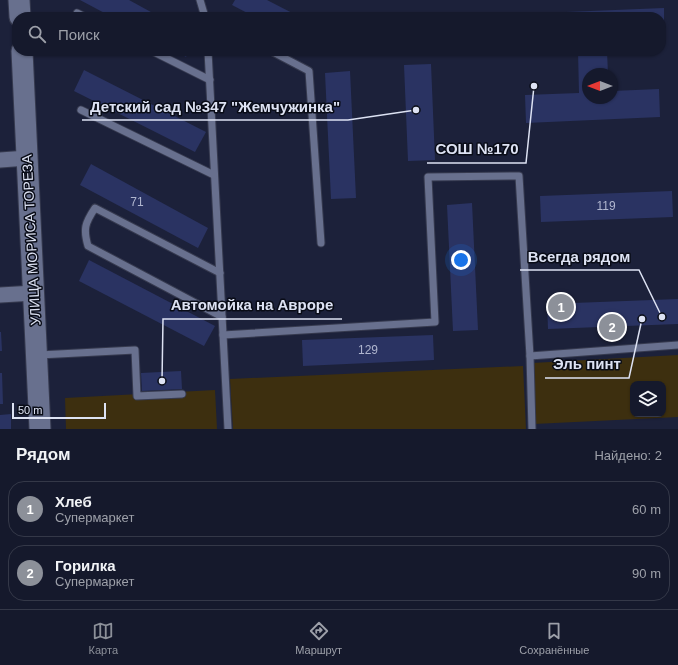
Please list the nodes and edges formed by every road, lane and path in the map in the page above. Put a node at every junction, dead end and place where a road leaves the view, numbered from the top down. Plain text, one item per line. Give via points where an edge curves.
1 (19, 0) edge
2 (200, 0) edge
3 (20, 12) edge
4 (204, 12) edge
5 (22, 56) edge
6 (162, 56) edge
7 (208, 56) edge
8 (280, 56) edge
9 (210, 80) junction
10 (81, 110) dead end
11 (27, 158) junction
12 (0, 160) edge
13 (214, 175) junction
14 (321, 243) dead end
15 (220, 273) junction
16 (34, 293) junction
17 (0, 295) edge
18 (222, 317) junction
19 (223, 335) junction
20 (678, 345) edge
21 (37, 355) junction
22 (530, 356) junction
23 (182, 394) dead end
24 (40, 429) edge
25 (228, 429) edge
26 (532, 429) edge

1 - 3 main road
2 - 4 lane
5 - 11 main road, УЛИЦА МОРИСА ТОРЕЗА
6 - 9 lane
7 - 9 lane
8 - 14 lane via 309,71
9 - 13 lane
10 - 13 lane
11 - 12 street
11 - 16 main road, УЛИЦА МОРИСА ТОРЕЗА
13 - 15 lane
15 - 18 lane
15 - 18 lane via 95,208 89,217 84,233 88,246
16 - 17 street
16 - 21 main road, УЛИЦА МОРИСА ТОРЕЗА
18 - 19 lane
19 - 22 lane via 435,322 428,177 519,176
19 - 25 lane
20 - 22 lane
21 - 23 lane via 135,350 137,396
21 - 24 main road, УЛИЦА МОРИСА ТОРЕЗА
22 - 26 lane

